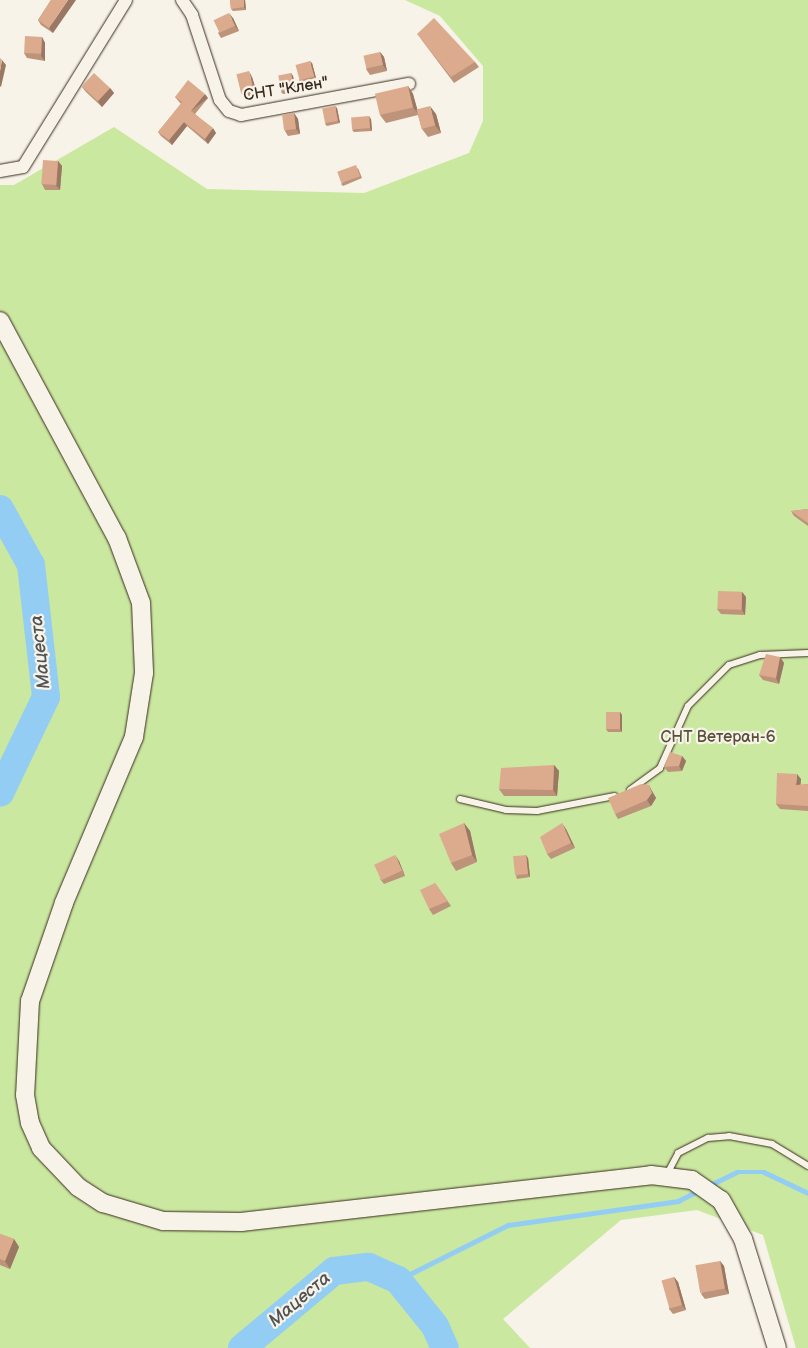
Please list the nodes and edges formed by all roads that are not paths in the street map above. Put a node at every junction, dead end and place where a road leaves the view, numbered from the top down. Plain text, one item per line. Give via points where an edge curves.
1 (126, 0) edge
2 (182, 0) edge
3 (409, 84) edge
4 (0, 172) edge
5 (0, 321) edge
6 (808, 653) edge
7 (460, 799) dead end
8 (808, 1166) edge
9 (665, 1177) junction
10 (777, 1348) edge

1 - 4 street via 23,168
2 - 3 street, СНТ "Клен" via 192,15 220,100 229,111 241,115
5 - 9 street via 117,538 141,603 144,673 134,737 64,903 30,1001 24,1095 30,1123 41,1148 78,1187 103,1203 163,1221 241,1222
6 - 7 lane via 760,655 729,665 688,706 653,776 622,794 580,806 537,811 506,810
8 - 9 lane via 772,1144 729,1136 708,1138 678,1154
9 - 10 street via 692,1180 713,1191 729,1212 746,1247

